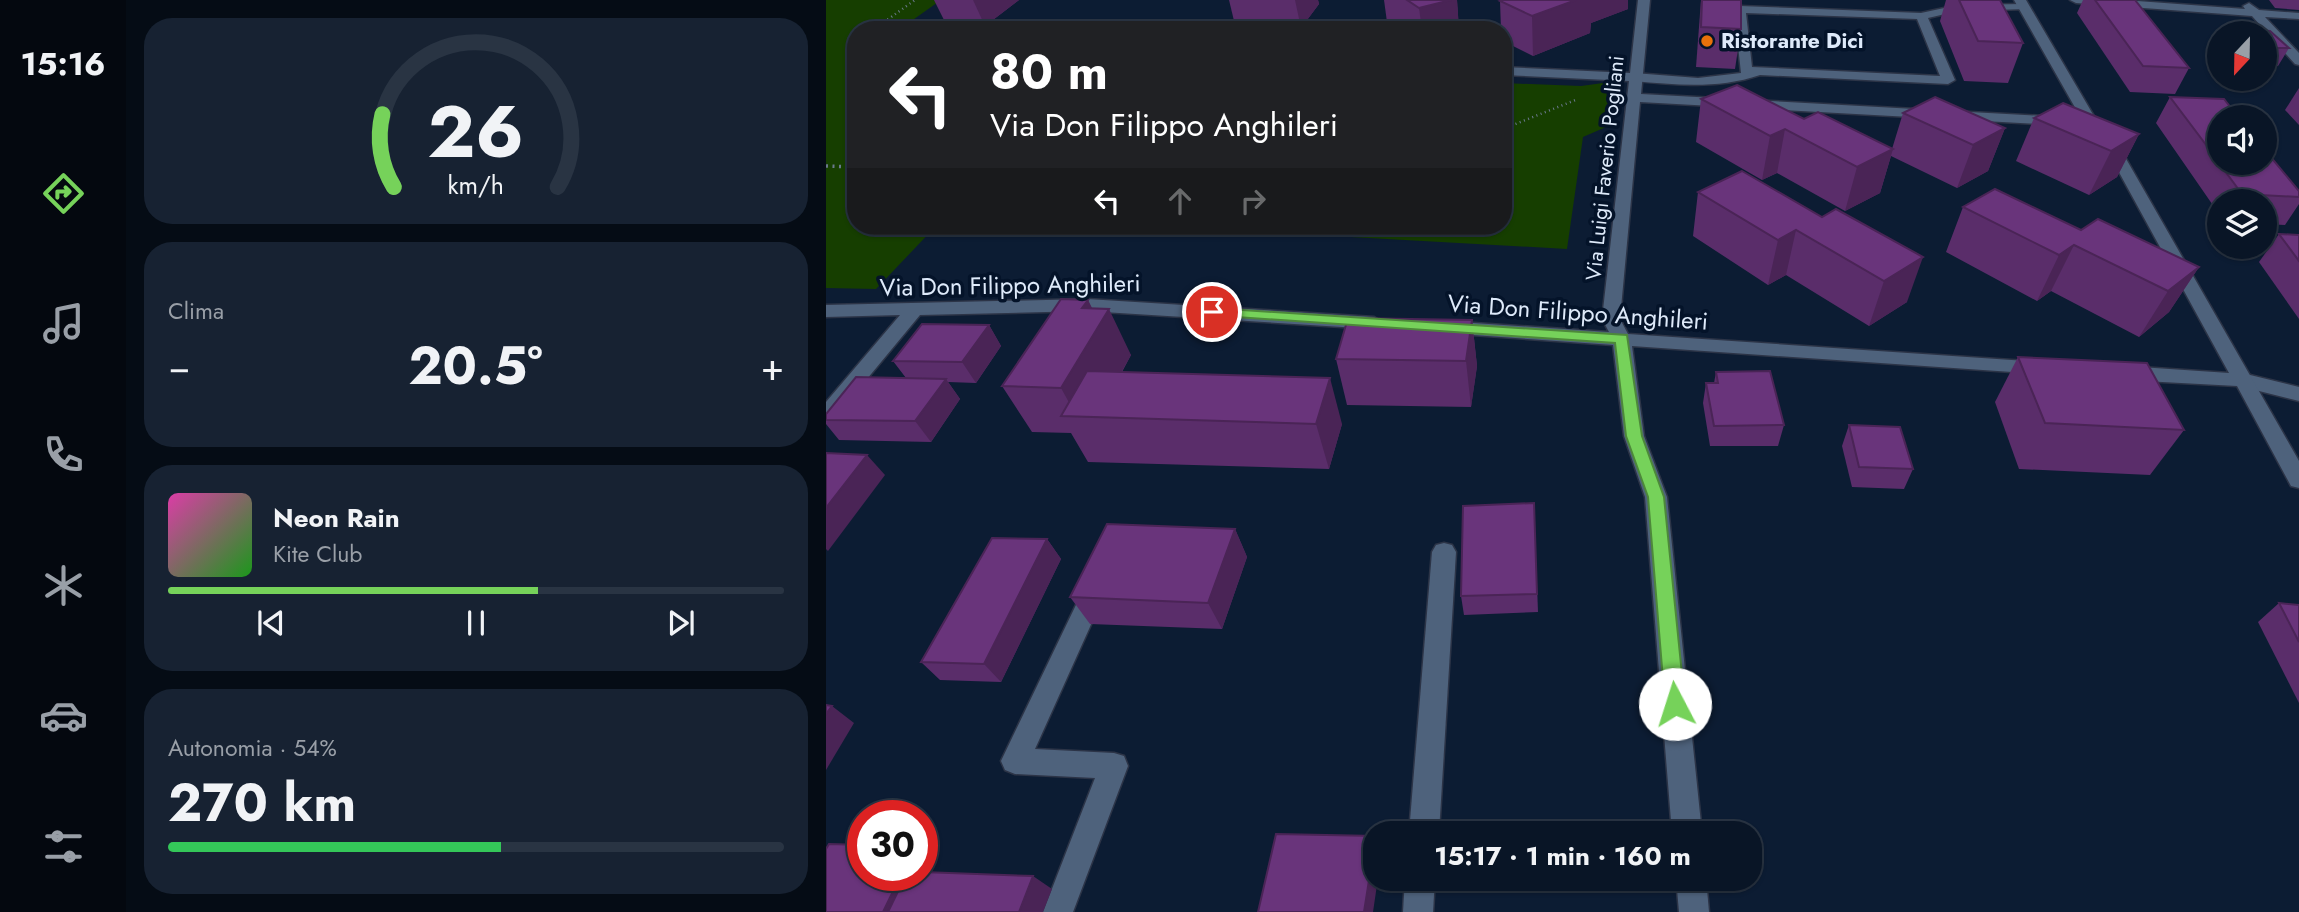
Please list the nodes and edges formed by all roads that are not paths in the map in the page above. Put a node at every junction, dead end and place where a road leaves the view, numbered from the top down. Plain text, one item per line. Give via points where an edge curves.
1 (1644, 0) edge
2 (2076, 0) edge
3 (2244, 0) edge
4 (2022, 4) edge
5 (2253, 12) junction
6 (1921, 16) junction
7 (2299, 16) edge
8 (2299, 61) edge
9 (1512, 71) edge
10 (1761, 71) junction
11 (1634, 77) junction
12 (1633, 98) junction
13 (2091, 123) junction
14 (826, 311) edge
15 (912, 311) junction
16 (1391, 324) edge
17 (1432, 326) edge
18 (1622, 338) junction
19 (2063, 369) edge
20 (2104, 372) edge
21 (2242, 380) junction
22 (2299, 394) edge
23 (826, 415) edge
24 (2299, 480) edge
25 (1444, 552) dead end
26 (1105, 568) edge
27 (1425, 821) edge
28 (1686, 821) edge
29 (1419, 891) edge
30 (1692, 891) edge
31 (1058, 912) edge
32 (1418, 912) edge
33 (1694, 912) edge

1 - 11 street, Via Luigi Faverio Pogliani
2 - 5 street
3 - 5 street
4 - 6 street via 1958,8
4 - 13 street
5 - 7 street
5 - 8 street
6 - 10 street via 1948,80
6 - 10 street via 1740,9 1746,71
9 - 11 street
10 - 11 street via 1707,82
11 - 12 street, Via Luigi Faverio Pogliani
12 - 13 street
12 - 18 street, Via Luigi Faverio Pogliani via 1611,319
13 - 21 street via 2115,150
14 - 15 street, Via Don Filippo Anghileri
15 - 16 street, Via Don Filippo Anghileri via 1087,305
15 - 23 street
17 - 18 street, Via Don Filippo Anghileri
18 - 19 street, Via Don Filippo Anghileri
18 - 28 street, Via Luigi Faverio Pogliani via 1634,436 1656,497
20 - 21 street
21 - 22 street
21 - 24 street
25 - 27 street
26 - 31 street via 1015,761 1114,766
29 - 32 street
30 - 33 street

